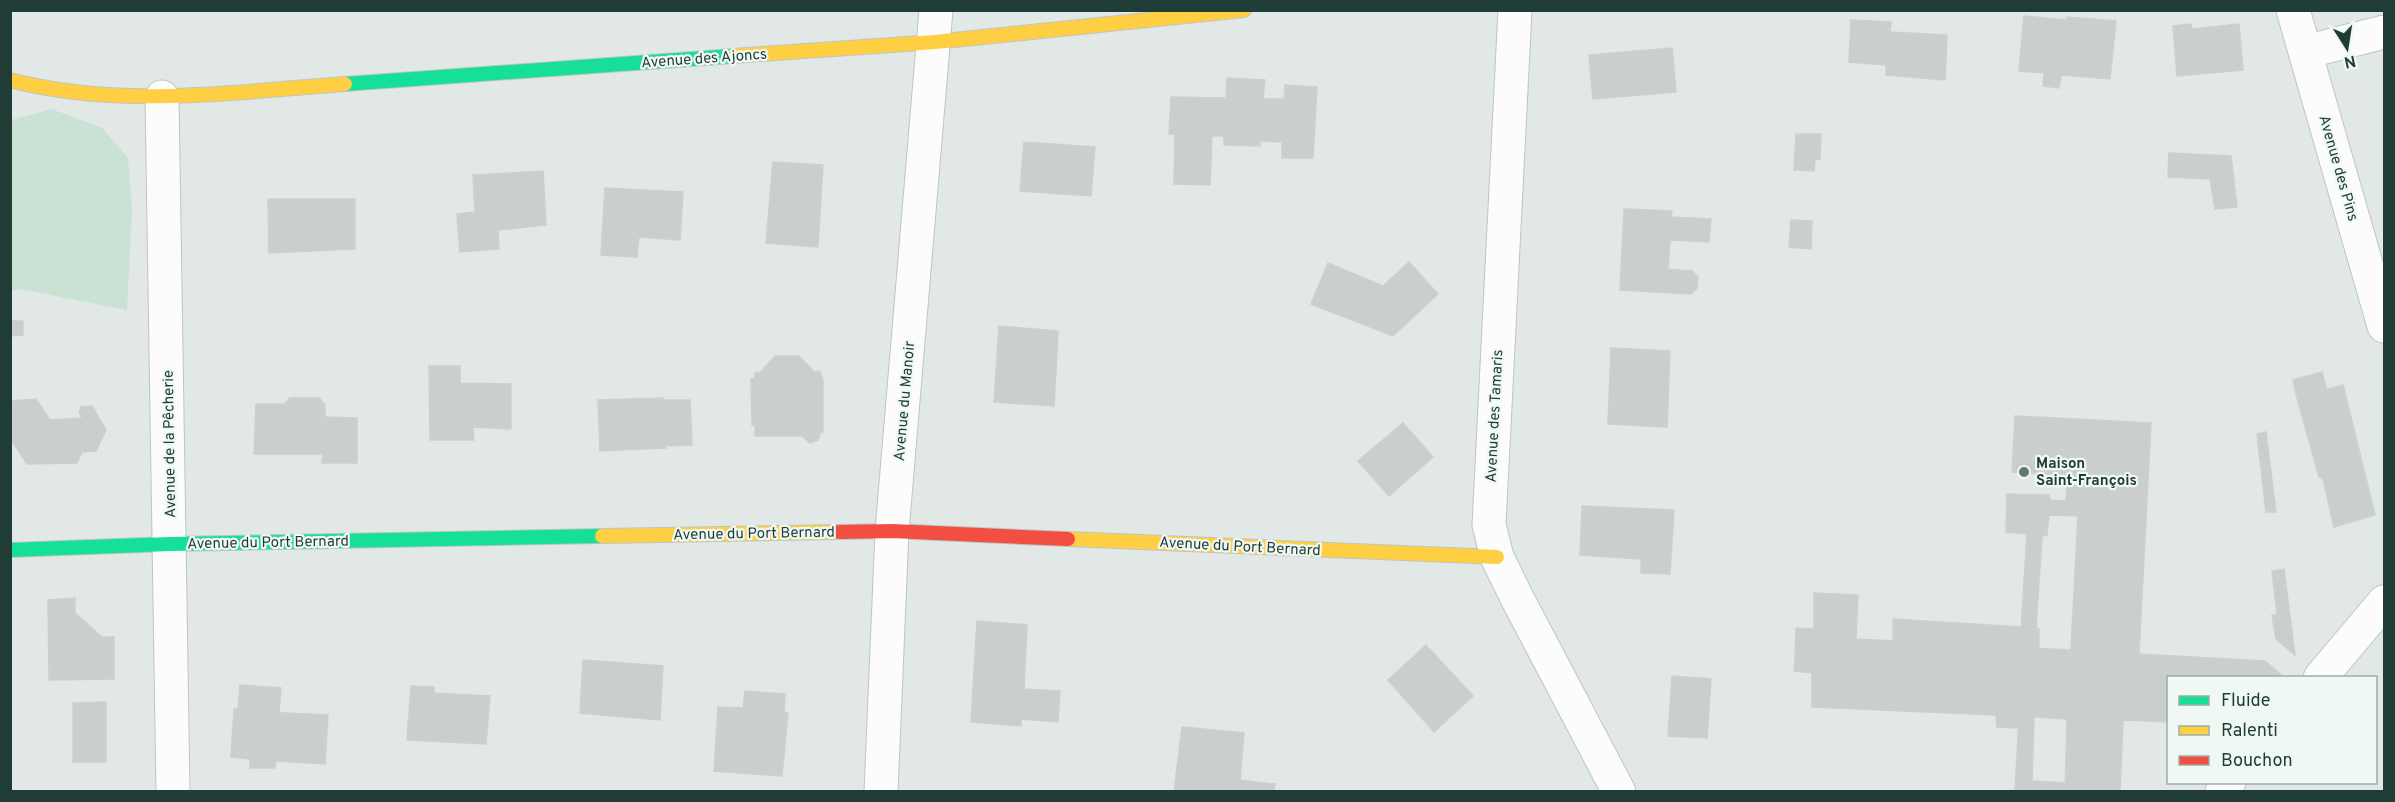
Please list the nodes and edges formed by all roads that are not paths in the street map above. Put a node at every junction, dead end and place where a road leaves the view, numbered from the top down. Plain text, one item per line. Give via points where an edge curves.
1 (1244, 10) edge
2 (1515, 10) edge
3 (2293, 10) edge
4 (935, 26) edge
5 (2385, 32) edge
6 (2305, 52) junction
7 (10, 80) edge
8 (162, 98) junction
9 (2385, 326) edge
10 (892, 531) junction
11 (170, 544) junction
12 (10, 550) edge
13 (1497, 557) junction
14 (2385, 602) edge
15 (2322, 676) edge
16 (173, 792) edge
17 (881, 792) edge
18 (1619, 792) edge

1 - 4 street, Avenue des Ajoncs
2 - 13 street, Avenue des Tamaris via 1489,525
3 - 6 street, Avenue des Pins
4 - 8 street, Avenue des Ajoncs
4 - 10 street, Avenue du Manoir
5 - 6 street
6 - 9 street, Avenue des Pins
7 - 8 street, Avenue des Ajoncs via 42,90
8 - 11 street, Avenue de la Pêcherie
10 - 11 street, Avenue du Port Bernard
10 - 13 street, Avenue du Port Bernard
10 - 17 street, Avenue du Manoir
11 - 12 street, Avenue du Port Bernard
11 - 16 street, Avenue de la Pêcherie
13 - 18 street, Avenue des Tamaris
14 - 15 street

